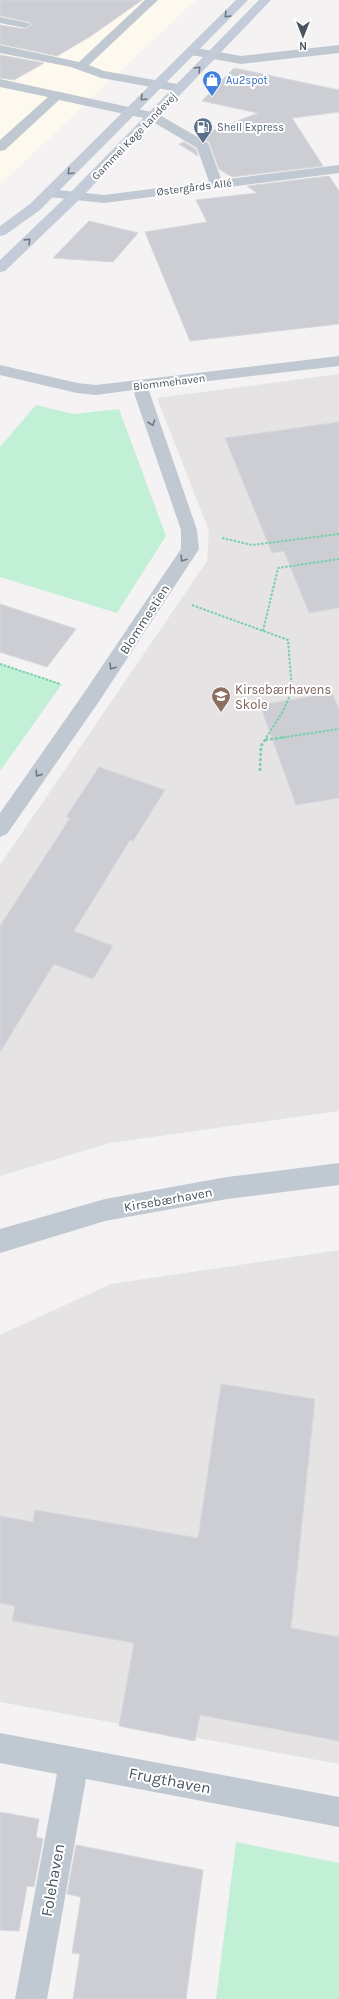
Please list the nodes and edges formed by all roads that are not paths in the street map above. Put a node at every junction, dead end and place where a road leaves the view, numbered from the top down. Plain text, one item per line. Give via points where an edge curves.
1 (152, 0) edge
2 (242, 0) edge
3 (265, 0) edge
4 (0, 20) edge
5 (25, 25) dead end
6 (0, 48) edge
7 (339, 49) edge
8 (191, 51) junction
9 (211, 55) junction
10 (81, 66) junction
11 (0, 83) edge
12 (157, 85) junction
13 (179, 88) junction
14 (57, 96) junction
15 (130, 112) junction
16 (152, 116) junction
17 (0, 147) edge
18 (339, 169) edge
19 (216, 184) junction
20 (49, 193) junction
21 (74, 197) junction
22 (0, 232) edge
23 (0, 268) edge
24 (339, 361) edge
25 (0, 370) edge
26 (139, 386) junction
27 (0, 829) edge
28 (339, 1174) edge
29 (0, 1242) edge
30 (0, 1748) edge
31 (74, 1762) junction
32 (339, 1812) edge
33 (31, 1999) edge

1 - 10 street
2 -> 8 main road, Gammel Køge Landevej
3 - 9 main road, Gammel Køge Landevej
4 - 5 street
6 - 10 street
7 - 9 street via 240,60
8 - 9 street
8 - 12 main road, Gammel Køge Landevej
13 -> 9 main road, Gammel Køge Landevej
10 - 12 street via 101,74
11 - 14 street
12 - 13 street
12 -> 15 main road, Gammel Køge Landevej
13 - 16 main road, Gammel Køge Landevej
14 - 15 street
14 - 17 street
15 - 16 street
15 -> 20 main road, Gammel Køge Landevej
16 - 19 street via 203,146
16 - 21 main road, Gammel Køge Landevej
18 - 19 street, Østergårds Allé
19 - 21 street, Østergårds Allé via 104,198
20 - 21 street, Østergårds Allé
20 - 22 main road, Gammel Køge Landevej
23 -> 21 main road, Gammel Køge Landevej
24 - 26 street, Blommehaven
25 - 26 street, Blommehaven via 76,388 96,390
26 -> 27 street, Blommestien via 189,530 190,549
28 - 29 street, Kirsebærhaven via 227,1188 105,1210
30 - 31 street, Frugthaven
31 - 32 street, Frugthaven
31 - 33 street, Folehaven

